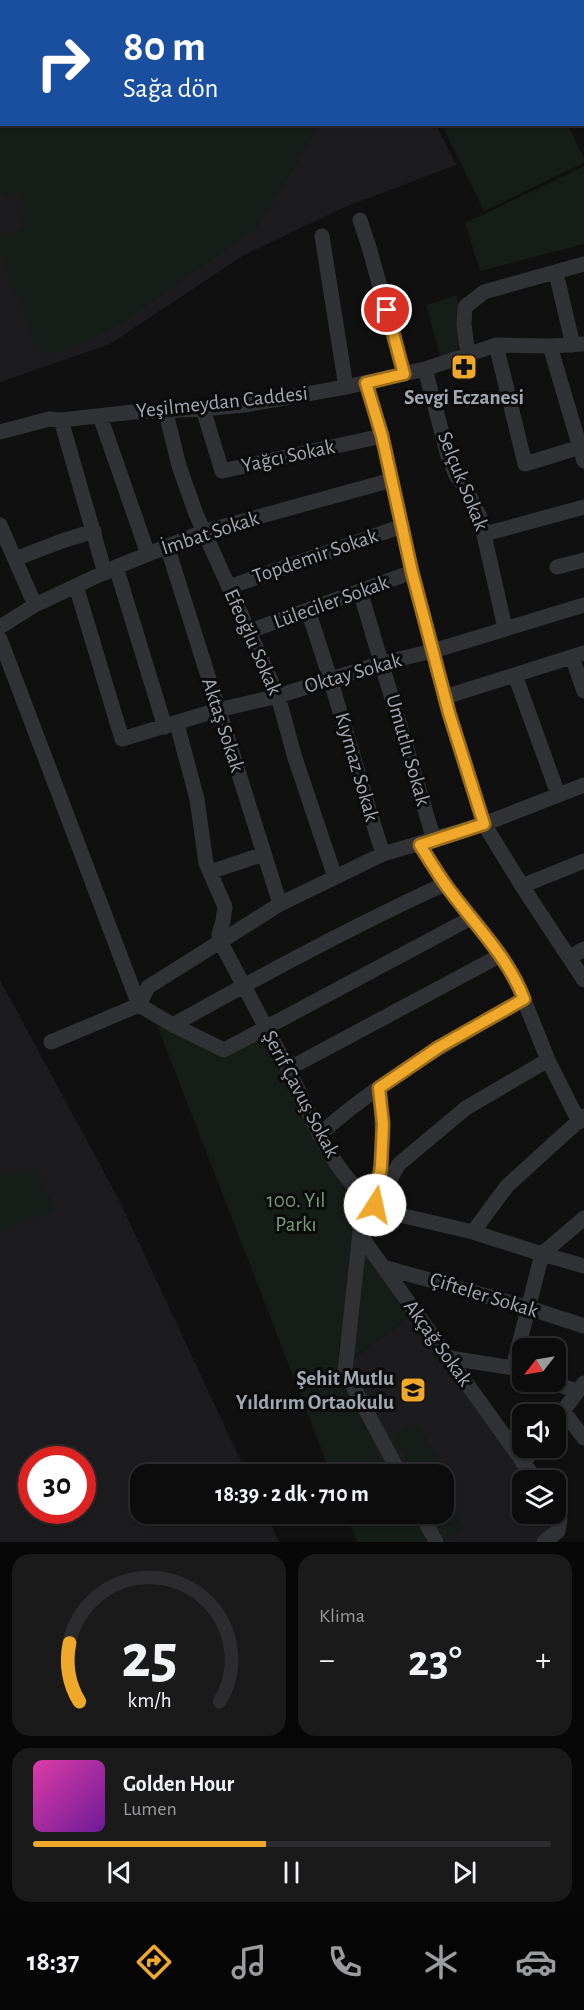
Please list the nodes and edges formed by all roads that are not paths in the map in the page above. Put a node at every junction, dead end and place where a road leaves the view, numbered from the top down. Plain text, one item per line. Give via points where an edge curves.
1 (360, 220) dead end
2 (322, 236) dead end
3 (584, 264) edge
4 (556, 273) junction
5 (579, 344) edge
6 (496, 345) junction
7 (550, 346) junction
8 (468, 356) junction
9 (425, 369) junction
10 (404, 374) junction
11 (366, 383) junction
12 (346, 387) junction
13 (165, 409) junction
14 (203, 409) junction
15 (100, 416) junction
16 (61, 420) junction
17 (0, 432) edge
18 (382, 436) junction
19 (583, 451) edge
20 (392, 480) junction
21 (584, 507) edge
22 (0, 525) edge
23 (402, 526) junction
24 (94, 531) junction
25 (203, 532) junction
26 (485, 534) junction
27 (167, 546) junction
28 (148, 554) junction
29 (15, 559) junction
30 (584, 560) edge
31 (557, 567) dead end
32 (111, 570) junction
33 (412, 572) junction
34 (76, 586) junction
35 (229, 587) junction
36 (360, 591) junction
37 (35, 605) junction
38 (584, 605) edge
39 (308, 611) junction
40 (0, 627) edge
41 (505, 628) junction
42 (250, 631) junction
43 (0, 639) edge
44 (433, 651) junction
45 (578, 655) edge
46 (382, 663) junction
47 (514, 675) junction
48 (332, 679) junction
49 (584, 691) edge
50 (278, 696) junction
51 (445, 697) junction
52 (218, 710) junction
53 (171, 726) junction
54 (584, 784) edge
55 (558, 794) junction
56 (484, 824) junction
57 (427, 842) junction
58 (264, 854) junction
59 (383, 854) junction
60 (584, 861) edge
61 (210, 872) junction
62 (335, 877) junction
63 (445, 884) junction
64 (522, 886) junction
65 (280, 904) junction
66 (471, 918) junction
67 (220, 941) junction
68 (584, 949) edge
69 (501, 955) junction
70 (570, 957) junction
71 (584, 980) edge
72 (243, 986) junction
73 (524, 999) junction
74 (139, 1005) junction
75 (173, 1025) junction
76 (266, 1027) junction
77 (51, 1041) dead end
78 (548, 1060) junction
79 (288, 1069) junction
80 (379, 1088) junction
81 (582, 1119) edge
82 (319, 1135) junction
83 (375, 1205) junction
84 (584, 1218) edge
85 (360, 1232) junction
86 (473, 1232) junction
87 (542, 1254) junction
88 (584, 1266) edge
89 (383, 1267) junction
90 (529, 1308) junction
91 (584, 1326) edge
92 (524, 1338) edge
93 (450, 1358) junction
94 (512, 1369) edge
95 (566, 1385) edge
96 (581, 1387) edge
97 (566, 1407) edge
98 (566, 1422) edge
99 (584, 1438) edge
100 (526, 1458) edge
101 (523, 1462) junction
102 (395, 1464) edge
103 (529, 1470) edge
104 (426, 1524) edge
105 (563, 1537) edge
106 (436, 1542) edge
107 (544, 1542) edge

1 - 10 street
2 - 12 street
3 - 4 street
4 - 5 street
4 - 8 street via 484,292 465,307
5 - 7 street, Yeşilmeydan Caddesi
6 - 7 street, Yeşilmeydan Caddesi
6 - 8 street, Yeşilmeydan Caddesi
6 - 19 street via 525,464
7 - 19 street
8 - 9 street, Yeşilmeydan Caddesi
9 - 10 street, Yeşilmeydan Caddesi
9 - 26 street, Selçuk Sokak via 448,456
10 - 11 street, Yeşilmeydan Caddesi
11 - 12 street, Yeşilmeydan Caddesi
11 - 18 street
12 - 14 street, Yeşilmeydan Caddesi
13 - 14 street, Yeşilmeydan Caddesi
13 - 15 street, Yeşilmeydan Caddesi
13 - 25 street, Efeoğlu Sokak via 179,466
14 - 18 street, Yağcı Sokak via 222,471
15 - 16 street, Yeşilmeydan Caddesi
15 - 28 street
16 - 17 street, Yeşilmeydan Caddesi via 49,419
16 - 24 street
18 - 20 street
20 - 23 street
20 - 25 street, İmbat Sokak
21 - 26 street
22 - 29 street
23 - 33 street
23 - 35 street, Topdemir Sokak
24 - 29 street
24 - 32 street
25 - 27 street, İmbat Sokak
25 - 35 street, Efeoğlu Sokak
26 - 41 street, Selçuk Sokak
27 - 28 street, İmbat Sokak
27 - 52 street, Aktaş Sokak
28 - 32 street, İmbat Sokak
29 - 37 street
30 - 31 street
32 - 34 street, İmbat Sokak
32 - 53 street
33 - 36 street, Lüleciler Sokak
33 - 44 street
34 - 37 street, İmbat Sokak
34 - 53 street, Oktay Sokak via 122,740
35 - 42 street, Efeoğlu Sokak
36 - 39 street, Lüleciler Sokak
36 - 46 street, Umutlu Sokak
37 - 40 street, İmbat Sokak
38 - 41 street, Oktay Sokak
39 - 42 street, Lüleciler Sokak
39 - 48 street, Kıymaz Sokak
41 - 44 street, Oktay Sokak
42 - 50 street, Efeoğlu Sokak
43 - 74 street
44 - 46 street, Oktay Sokak
44 - 51 street
45 - 47 street
45 - 49 street
46 - 48 street, Oktay Sokak
46 - 57 street, Umutlu Sokak
47 - 51 street
47 - 55 street
48 - 50 street, Oktay Sokak
48 - 59 street, Kıymaz Sokak
50 - 52 street, Oktay Sokak
50 - 62 street, Efeoğlu Sokak
51 - 56 street
52 - 53 street, Oktay Sokak
52 - 58 street, Aktaş Sokak
53 - 61 street via 195,790
54 - 55 street
55 - 56 street
56 - 57 street
56 - 64 street
57 - 59 street
57 - 63 street, Umutlu Sokak
58 - 61 street
58 - 65 street, Aktaş Sokak
59 - 62 street
60 - 64 street
61 - 67 street via 225,907
62 - 65 street
63 - 66 street, Umutlu Sokak
63 - 72 street
64 - 70 street
65 - 67 street
66 - 69 street, Umutlu Sokak
66 - 76 street
67 - 72 street, Şerif Çavuş Sokak
67 - 74 street via 148,987
68 - 70 street
69 - 73 street, Umutlu Sokak
69 - 79 street
70 - 71 street
72 - 75 street
72 - 76 street, Şerif Çavuş Sokak
73 - 78 street, Umutlu Sokak
73 - 80 street via 439,1047
74 - 75 street
74 - 77 street
75 - 76 street via 224,1050
76 - 79 street, Şerif Çavuş Sokak
78 - 81 street, Umutlu Sokak
78 - 83 street via 466,1108 399,1164
79 - 82 street, Şerif Çavuş Sokak
80 - 82 street
80 - 83 street via 383,1124
81 - 86 street via 507,1186
82 - 83 street, Şerif Çavuş Sokak via 349,1180
83 - 85 street via 360,1220
83 - 86 street, Şerif Çavuş Sokak via 387,1212
84 - 87 street
85 - 89 street, Akçağ Sokak
85 - 102 street via 345,1371
86 - 87 street, Şerif Çavuş Sokak
87 - 88 street, Şerif Çavuş Sokak
87 - 90 street
89 - 90 street, Çifteler Sokak
89 - 93 street, Akçağ Sokak
90 - 91 street, Çifteler Sokak
90 - 92 street
93 - 94 street
93 - 101 street, Akçağ Sokak
95 - 96 street
96 - 97 street
98 - 99 street
100 - 101 street
101 - 103 street, Akçağ Sokak
104 - 106 street
105 - 107 street

